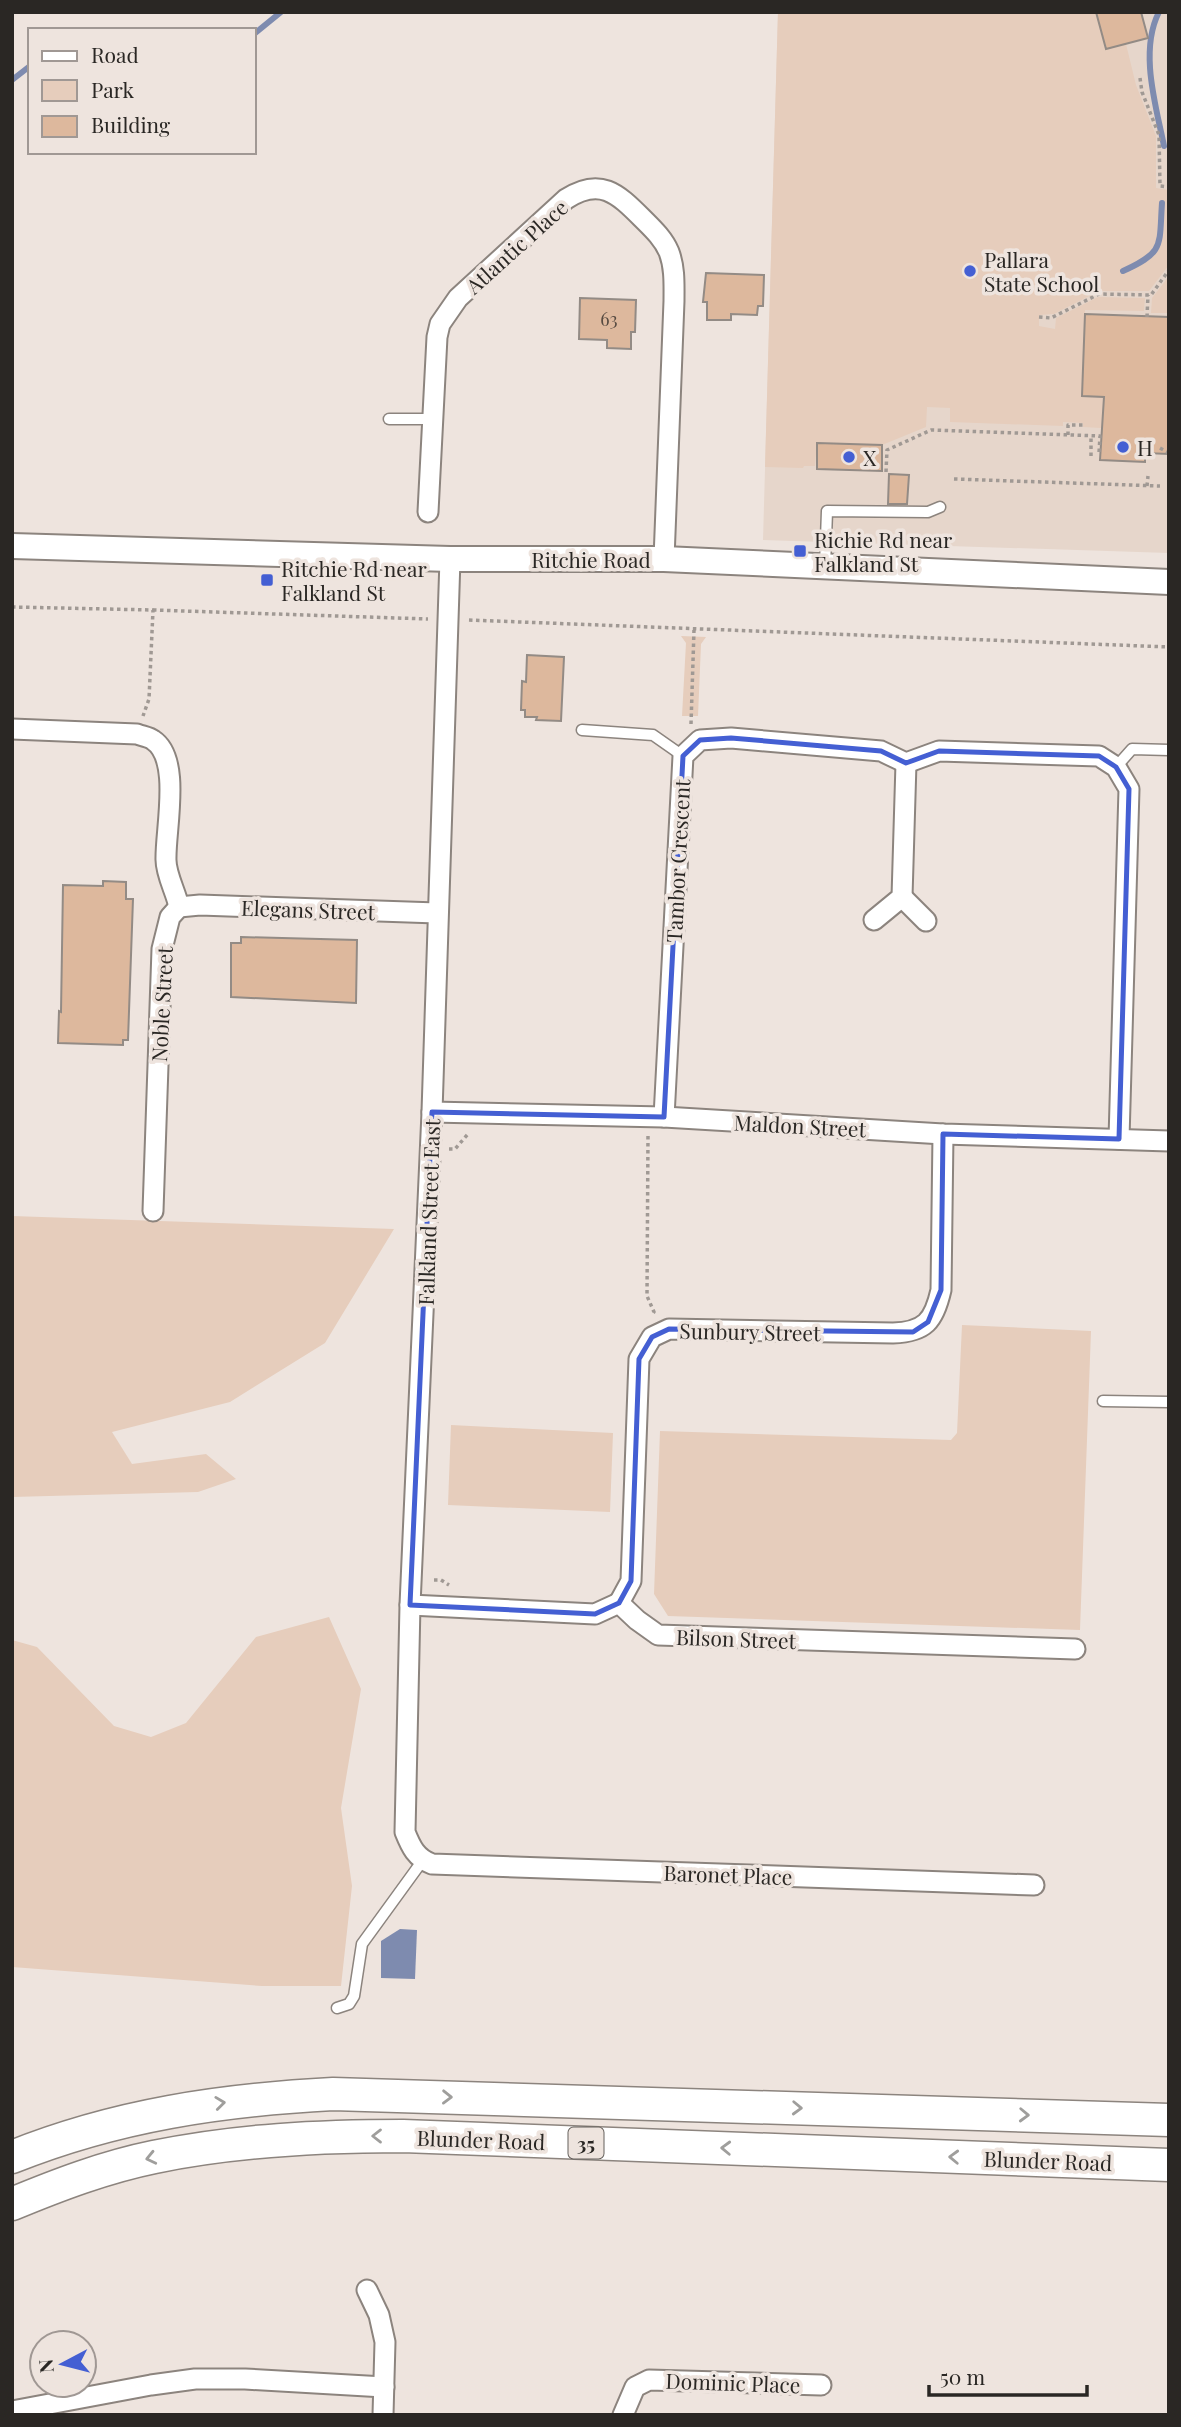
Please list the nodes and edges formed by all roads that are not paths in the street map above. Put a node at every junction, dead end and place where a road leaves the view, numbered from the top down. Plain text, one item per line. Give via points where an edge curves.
1 (388, 419) dead end
2 (431, 419) junction
3 (940, 507) dead end
4 (428, 512) dead end
5 (12, 546) edge
6 (450, 559) junction
7 (664, 559) junction
8 (825, 567) junction
9 (1169, 582) edge
10 (12, 729) edge
11 (582, 730) dead end
12 (1169, 750) edge
13 (683, 757) junction
14 (906, 763) junction
15 (1116, 767) junction
16 (902, 897) junction
17 (178, 907) junction
18 (437, 913) junction
19 (873, 920) dead end
20 (926, 921) dead end
21 (432, 1112) junction
22 (664, 1117) junction
23 (943, 1133) junction
24 (1119, 1139) junction
25 (1169, 1141) edge
26 (153, 1211) dead end
27 (1102, 1402) dead end
28 (1169, 1402) edge
29 (619, 1603) junction
30 (411, 1605) junction
31 (1075, 1649) dead end
32 (423, 1860) junction
33 (1034, 1885) dead end
34 (337, 2008) dead end
35 (1169, 2120) edge
36 (12, 2157) edge
37 (1169, 2165) edge
38 (12, 2204) edge
39 (367, 2290) dead end
40 (821, 2385) dead end
41 (384, 2387) junction
42 (12, 2411) edge
43 (383, 2415) edge
44 (623, 2415) edge

1 - 2 lane
2 - 4 street, Atlantic Place
2 - 7 street, Atlantic Place via 437,337 440,324 458,298 578,191 609,190 624,199 660,238 673,266
3 - 8 lane via 928,512 827,511
5 - 6 street, Ritchie Road
6 - 7 street, Ritchie Road
6 - 18 street, Falkland Street East
7 - 8 street, Ritchie Road
8 - 9 street, Ritchie Road
10 - 17 street via 137,734 153,740 168,762 166,864
11 - 13 lane via 653,735
12 - 15 lane via 1132,748
13 - 14 street, Tambor Crescent via 700,740 731,738 881,751
13 - 22 street, Tambor Crescent
14 - 15 street via 939,751 1099,756
14 - 16 street
15 - 24 street via 1129,789
16 - 19 street
16 - 20 street
17 - 18 street, Elegans Street
17 - 26 street, Noble Street via 170,917 162,949
18 - 21 street, Falkland Street East
21 - 22 street, Maldon Street
21 - 30 street, Falkland Street East
22 - 23 street, Maldon Street
23 - 24 street, Maldon Street
23 - 29 street, Sunbury Street via 941,1290 928,1322 913,1332 893,1334 669,1329 652,1337 639,1359 631,1581
24 - 25 street, Maldon Street
27 - 28 lane
29 - 30 street via 595,1614
29 - 31 street, Bilson Street via 658,1635
30 - 32 street, Falkland Street East via 405,1832 411,1848
32 - 33 street, Baronet Place via 432,1864
32 - 34 lane via 362,1944 354,1996 349,2004
36 -> 35 main road, Blunder Road / 35 via 144,2116 254,2098 333,2094
37 -> 38 main road, Blunder Road / 35 via 317,2136 152,2157 68,2181
39 - 41 street via 385,2342
40 - 44 street, Dominic Place via 649,2380 635,2387
41 - 42 street via 195,2379
41 - 43 street

